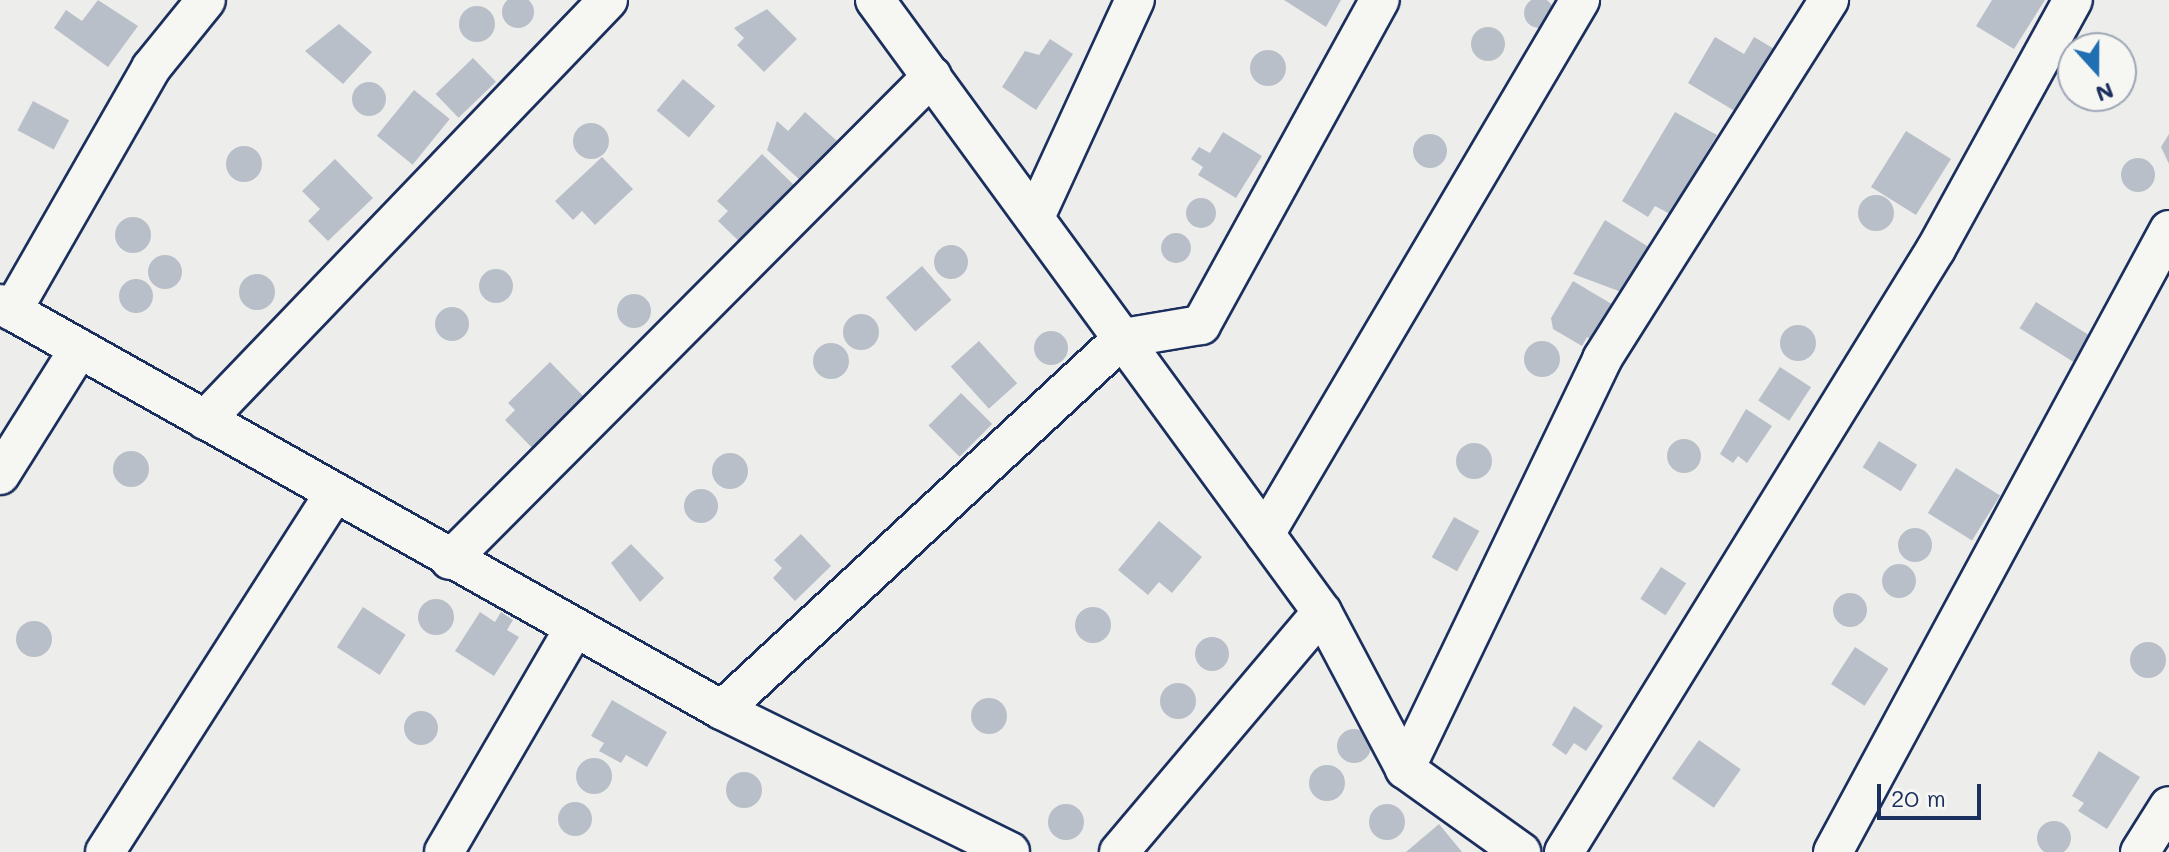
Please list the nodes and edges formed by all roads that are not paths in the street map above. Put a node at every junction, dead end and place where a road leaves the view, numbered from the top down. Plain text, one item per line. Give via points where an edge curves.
1 (206, 0) edge
2 (608, 0) edge
3 (1135, 0) edge
4 (1380, 0) edge
5 (1580, 0) edge
6 (1829, 0) edge
7 (2073, 0) edge
8 (880, 2) edge
9 (932, 76) junction
10 (1035, 217) junction
11 (2169, 230) edge
12 (6, 308) edge
13 (1123, 338) junction
14 (79, 349) junction
15 (205, 420) junction
16 (0, 475) edge
17 (334, 494) junction
18 (1265, 534) junction
19 (450, 560) junction
20 (1322, 612) junction
21 (574, 629) junction
22 (722, 710) junction
23 (1405, 769) junction
24 (2169, 806) edge
25 (105, 852) edge
26 (444, 852) edge
27 (1010, 852) edge
28 (1119, 852) edge
29 (1521, 852) edge
30 (1564, 852) edge
31 (1833, 852) edge
32 (2140, 852) edge

1 - 12 street via 151,68
2 - 15 street
3 - 10 street
4 - 13 street via 1201,325
5 - 18 street
6 - 23 street via 1602,359
7 - 30 street via 1936,249
8 - 9 street
9 - 10 street
9 - 19 street
10 - 13 street
11 - 31 street
12 - 14 street
13 - 18 street
13 - 22 street
14 - 15 street
14 - 16 street
15 - 17 street
17 - 19 street
17 - 25 street
18 - 20 street
19 - 21 street
20 - 23 street
20 - 28 street
21 - 22 street
21 - 26 street
22 - 27 street
23 - 29 street
24 - 32 street

